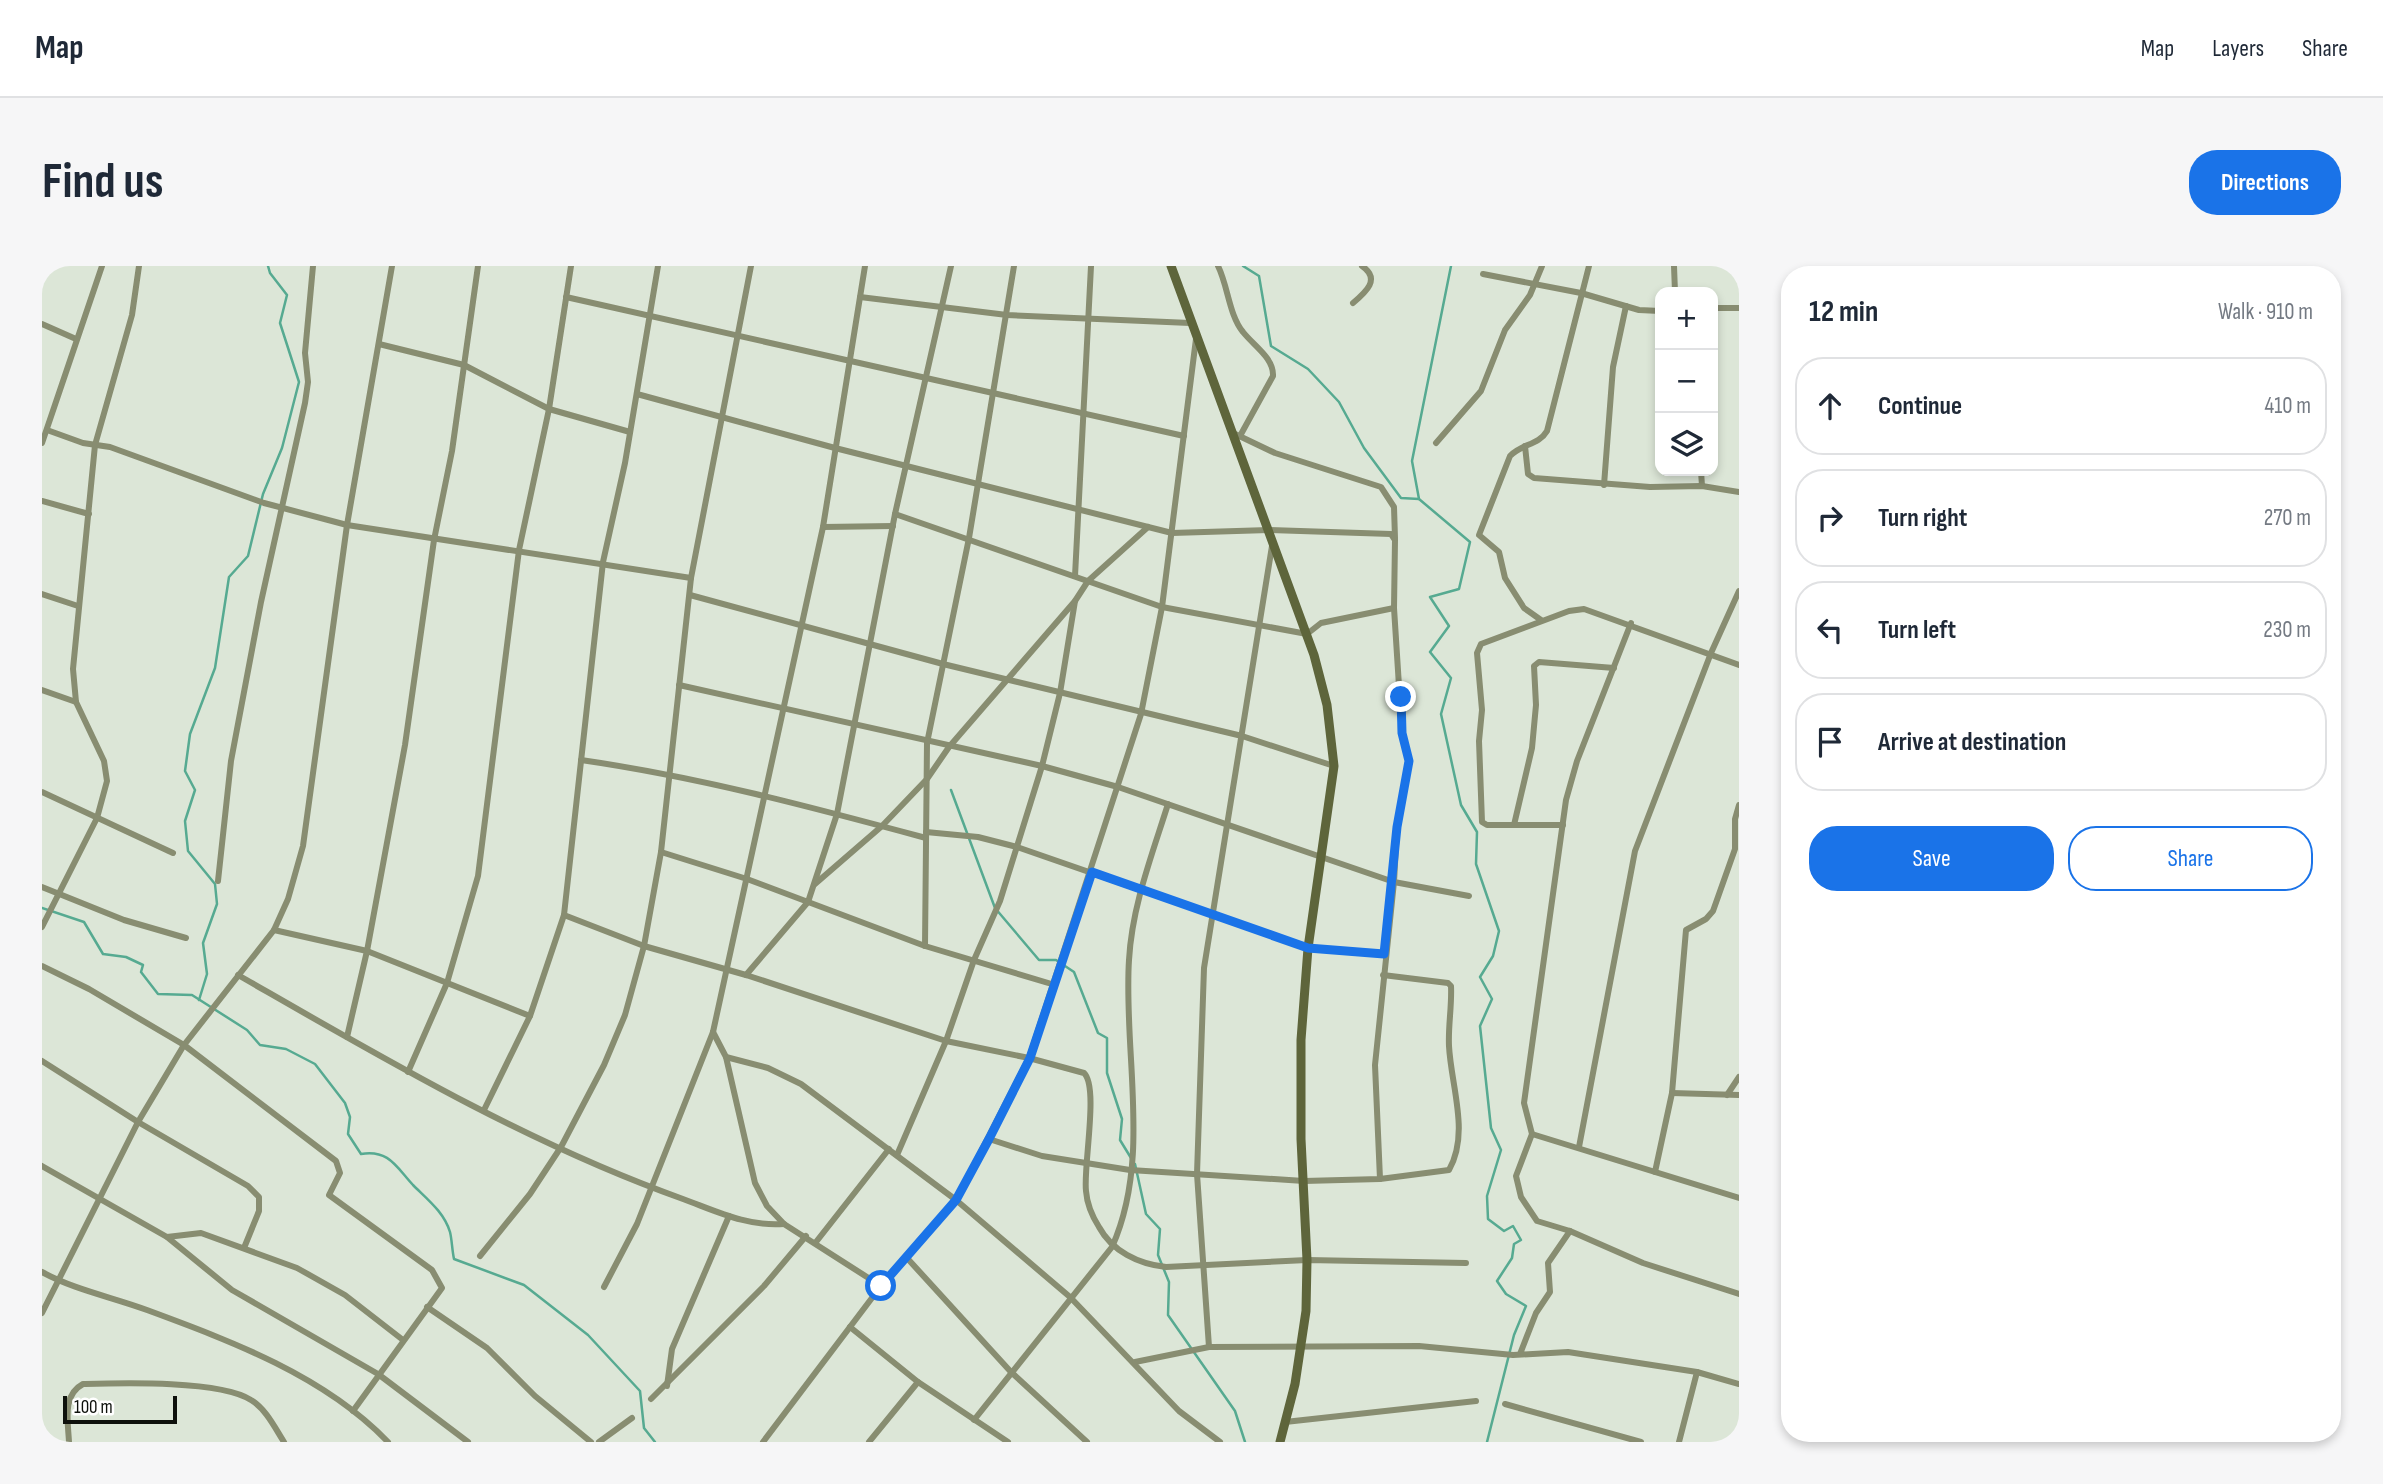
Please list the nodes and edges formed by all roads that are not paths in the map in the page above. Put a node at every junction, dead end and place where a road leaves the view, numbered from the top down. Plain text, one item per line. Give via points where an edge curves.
1 (102, 266) edge
2 (137, 266) edge
3 (313, 266) edge
4 (392, 266) edge
5 (478, 266) edge
6 (571, 266) edge
7 (658, 266) edge
8 (751, 266) edge
9 (865, 266) edge
10 (951, 266) edge
11 (1014, 266) edge
12 (1091, 266) edge
13 (1171, 266) edge
14 (1218, 266) edge
15 (1362, 266) edge
16 (1542, 266) edge
17 (1589, 266) edge
18 (1674, 266) edge
19 (1483, 274) dead end
20 (1535, 285) junction
21 (1675, 287) edge
22 (1581, 293) junction
23 (566, 297) junction
24 (860, 297) junction
25 (1353, 303) dead end
26 (1626, 306) junction
27 (943, 307) junction
28 (1739, 308) edge
29 (1718, 309) edge
30 (1655, 310) edge
31 (650, 314) junction
32 (1007, 315) junction
33 (1089, 320) junction
34 (1191, 323) junction
35 (42, 324) edge
36 (738, 334) junction
37 (76, 339) junction
38 (1196, 340) junction
39 (379, 344) junction
40 (850, 359) junction
41 (464, 365) junction
42 (928, 377) junction
43 (995, 393) junction
44 (637, 394) junction
45 (549, 409) junction
46 (42, 413) edge
47 (1083, 416) junction
48 (51, 417) junction
49 (722, 418) junction
50 (47, 430) junction
51 (630, 432) junction
52 (1236, 434) junction
53 (1184, 436) junction
54 (42, 443) edge
55 (1436, 443) dead end
56 (94, 445) junction
57 (1525, 446) junction
58 (835, 448) junction
59 (907, 465) junction
60 (1701, 476) edge
61 (979, 483) junction
62 (1604, 485) junction
63 (1702, 486) junction
64 (1739, 492) edge
65 (42, 501) edge
66 (283, 508) junction
67 (1079, 509) junction
68 (89, 514) junction
69 (895, 514) junction
70 (347, 525) junction
71 (893, 526) junction
72 (823, 527) junction
73 (1148, 527) junction
74 (1269, 530) junction
75 (1172, 533) junction
76 (969, 538) junction
77 (434, 540) junction
78 (1395, 540) junction
79 (1273, 543) junction
80 (519, 550) junction
81 (603, 562) junction
82 (1075, 576) junction
83 (691, 578) junction
84 (1088, 581) junction
85 (1739, 591) edge
86 (42, 593) edge
87 (690, 595) junction
88 (1075, 601) junction
89 (78, 606) junction
90 (1162, 607) junction
91 (1394, 608) junction
92 (1541, 621) junction
93 (801, 623) junction
94 (1631, 623) junction
95 (1260, 627) junction
96 (1307, 634) junction
97 (871, 642) junction
98 (1711, 653) junction
99 (943, 664) junction
100 (1739, 665) edge
101 (1614, 668) junction
102 (1007, 680) junction
103 (679, 685) junction
104 (42, 690) edge
105 (1060, 693) junction
106 (76, 702) junction
107 (784, 708) junction
108 (1141, 714) junction
109 (855, 724) junction
110 (1242, 736) junction
111 (927, 743) junction
112 (949, 747) junction
113 (581, 760) junction
114 (1042, 766) junction
115 (1334, 766) junction
116 (668, 772) junction
117 (927, 779) junction
118 (1118, 787) junction
119 (42, 792) edge
120 (765, 794) junction
121 (1168, 804) junction
122 (1739, 805) edge
123 (836, 814) junction
124 (97, 818) junction
125 (1228, 824) junction
126 (1514, 825) junction
127 (1563, 825) junction
128 (882, 826) junction
129 (1738, 833) edge
130 (926, 835) junction
131 (1017, 847) junction
132 (662, 852) junction
133 (173, 853) dead end
134 (1322, 859) junction
135 (1092, 872) junction
136 (747, 879) junction
137 (218, 881) dead end
138 (1394, 882) junction
139 (813, 885) junction
140 (42, 887) edge
141 (1140, 890) junction
142 (59, 896) junction
143 (1469, 896) dead end
144 (808, 902) junction
145 (564, 915) junction
146 (1214, 916) junction
147 (42, 926) edge
148 (274, 930) junction
149 (186, 939) dead end
150 (644, 946) junction
151 (925, 946) junction
152 (1308, 948) junction
153 (367, 951) junction
154 (1384, 954) junction
155 (974, 960) junction
156 (42, 966) edge
157 (726, 972) junction
158 (238, 975) junction
159 (746, 975) junction
160 (1382, 975) junction
161 (447, 983) junction
162 (1055, 985) junction
163 (530, 1016) junction
164 (713, 1032) junction
165 (346, 1037) junction
166 (946, 1041) junction
167 (184, 1045) junction
168 (726, 1057) junction
169 (1030, 1058) junction
170 (42, 1061) edge
171 (408, 1072) junction
172 (1739, 1077) edge
173 (1672, 1093) junction
174 (1727, 1095) junction
175 (1739, 1095) edge
176 (484, 1110) junction
177 (138, 1122) junction
178 (1532, 1134) junction
179 (989, 1139) junction
180 (561, 1147) junction
181 (1578, 1147) junction
182 (889, 1149) junction
183 (897, 1155) junction
184 (1086, 1163) junction
185 (42, 1166) edge
186 (1130, 1170) junction
187 (1655, 1172) junction
188 (1197, 1174) junction
189 (1380, 1179) junction
190 (1304, 1181) junction
191 (652, 1188) junction
192 (1739, 1198) edge
193 (956, 1200) junction
194 (100, 1201) junction
195 (729, 1216) junction
196 (784, 1223) junction
197 (1570, 1231) junction
198 (806, 1236) junction
199 (167, 1237) junction
200 (816, 1242) junction
201 (1112, 1247) junction
202 (244, 1248) junction
203 (480, 1256) dead end
204 (907, 1258) junction
205 (1307, 1260) junction
206 (1204, 1263) junction
207 (1466, 1263) dead end
208 (42, 1272) edge
209 (57, 1281) junction
210 (881, 1286) junction
211 (604, 1287) dead end
212 (1739, 1294) edge
213 (1070, 1297) junction
214 (427, 1307) junction
215 (42, 1313) edge
216 (850, 1327) junction
217 (403, 1340) junction
218 (1302, 1346) junction
219 (1209, 1347) junction
220 (1516, 1354) junction
221 (1135, 1362) junction
222 (1011, 1372) junction
223 (1698, 1372) junction
224 (378, 1374) junction
225 (918, 1382) junction
226 (1739, 1384) edge
227 (667, 1386) junction
228 (651, 1399) dead end
229 (1476, 1401) dead end
230 (1504, 1404) dead end
231 (354, 1412) junction
232 (632, 1418) dead end
233 (974, 1420) junction
234 (1285, 1422) junction
235 (1209, 1439) edge
236 (69, 1442) edge
237 (284, 1442) edge
238 (388, 1442) edge
239 (468, 1442) edge
240 (591, 1442) edge
241 (599, 1442) edge
242 (763, 1442) edge
243 (869, 1442) edge
244 (1008, 1442) edge
245 (1087, 1442) edge
246 (1220, 1442) edge
247 (1280, 1442) edge
248 (1641, 1442) edge
249 (1679, 1442) edge

1 - 37 street
2 - 56 street via 130,324
3 - 66 street via 304,353 308,382
4 - 39 street
5 - 41 street
6 - 23 street
7 - 31 street
8 - 36 street
9 - 24 street
10 - 27 street
11 - 32 street
12 - 33 street
13 - 34 street
14 - 52 street via 1238,324 1274,370
15 - 25 street via 1372,281
16 - 20 street
17 - 22 street
18 - 21 street
19 - 20 street
20 - 22 street
20 - 55 street via 1505,330 1481,391
22 - 26 street
22 - 57 street via 1548,431
23 - 31 street
23 - 45 street
24 - 27 street
24 - 40 street
26 - 30 street
26 - 62 street via 1613,367
27 - 32 street
27 - 42 street
28 - 29 street
31 - 36 street
31 - 44 street
32 - 33 street
32 - 43 street
33 - 34 street
33 - 47 street
34 - 38 street
35 - 37 street
36 - 40 street
36 - 49 street
37 - 48 street
38 - 52 street
38 - 53 street
39 - 41 street
39 - 70 street
40 - 42 street
40 - 58 street
41 - 45 street
41 - 77 street
42 - 43 street
42 - 59 street
43 - 47 street
43 - 61 street
44 - 49 street
44 - 51 street
45 - 51 street
45 - 80 street
46 - 48 street
47 - 53 street
47 - 67 street
48 - 50 street
49 - 58 street
49 - 83 street
50 - 54 street
50 - 56 street
51 - 81 street
52 - 74 street
52 - 78 street via 1275,453 1381,487 1394,507
53 - 75 street
56 - 66 street
56 - 68 street
57 - 62 street via 1530,477
57 - 92 street via 1510,456 1479,535 1499,552 1505,578 1524,607
58 - 59 street
58 - 72 street
59 - 61 street
59 - 69 street
60 - 63 street
61 - 67 street
61 - 76 street
62 - 63 street
63 - 64 street
65 - 68 street
66 - 70 street
66 - 137 street via 231,761
67 - 73 street
67 - 82 street
68 - 89 street
69 - 71 street
69 - 76 street
70 - 77 street
70 - 148 street via 303,846
71 - 72 street
71 - 97 street
72 - 93 street
73 - 75 street
73 - 84 street
74 - 75 street
74 - 78 street via 1385,533
74 - 79 street
75 - 90 street
76 - 82 street
76 - 99 street
77 - 80 street
77 - 153 street via 405,745
78 - 91 street
79 - 95 street
79 - 96 street
80 - 81 street
80 - 161 street via 478,876
81 - 83 street
81 - 113 street
82 - 84 street
83 - 87 street
84 - 88 street
84 - 90 street
85 - 98 street
86 - 89 street
87 - 93 street
87 - 103 street
88 - 102 street
88 - 105 street
89 - 106 street via 73,669
90 - 95 street
90 - 108 street
91 - 96 street via 1321,623
91 - 138 street via 1402,733 1409,761 1397,827
92 - 94 street via 1584,609
92 - 126 street via 1482,644 1477,653 1482,822
93 - 97 street
93 - 107 street
94 - 98 street
94 - 101 street
95 - 96 street
95 - 110 street
96 - 115 street via 1327,705
97 - 99 street
97 - 109 street
98 - 100 street
98 - 181 street via 1635,851
99 - 102 street
99 - 111 street
101 - 126 street via 1539,662 1534,666 1532,748
101 - 127 street via 1577,761
102 - 105 street
102 - 112 street
103 - 107 street
103 - 116 street
104 - 106 street
105 - 108 street
105 - 114 street
106 - 124 street via 104,761 107,781
107 - 109 street
107 - 120 street
108 - 110 street
108 - 118 street
109 - 111 street
109 - 123 street
110 - 115 street
110 - 125 street
111 - 112 street
111 - 117 street
112 - 114 street
112 - 117 street
113 - 116 street
113 - 145 street
114 - 118 street
114 - 131 street
115 - 134 street
116 - 120 street
116 - 132 street
117 - 128 street
117 - 130 street
118 - 121 street
118 - 135 street
119 - 124 street
120 - 123 street
120 - 136 street
121 - 125 street
121 - 141 street
122 - 129 street
123 - 128 street
123 - 139 street
124 - 133 street
124 - 142 street
125 - 134 street
125 - 146 street
126 - 127 street
127 - 178 street via 1524,1103
128 - 130 street
128 - 139 street
129 - 173 street via 1713,911 1686,930
130 - 131 street via 978,837
130 - 151 street
131 - 135 street
131 - 155 street
132 - 136 street
132 - 150 street
134 - 138 street
134 - 152 street
135 - 141 street
135 - 162 street
136 - 144 street
136 - 157 street
138 - 143 street
138 - 154 street
139 - 144 street
140 - 142 street
141 - 146 street
141 - 186 street via 1128,962
142 - 147 street
142 - 149 street
144 - 151 street
144 - 159 street
145 - 150 street
145 - 163 street
146 - 152 street
146 - 188 street via 1204,968
148 - 153 street
148 - 158 street
150 - 157 street
150 - 180 street via 625,1015
151 - 155 street
152 - 154 street
152 - 190 street via 1300,1052
153 - 161 street
153 - 165 street
154 - 160 street
155 - 162 street
155 - 166 street
156 - 167 street
157 - 159 street
157 - 164 street
158 - 165 street
158 - 167 street
159 - 166 street
160 - 189 street via 1375,1065
160 - 189 street via 1451,986 1449,1047 1459,1128 1449,1170
161 - 163 street
161 - 171 street
162 - 169 street
163 - 176 street
164 - 168 street
164 - 191 street
165 - 171 street
166 - 169 street
166 - 183 street
167 - 177 street
167 - 214 street via 336,1161 340,1173 330,1191 332,1199 432,1270 440,1281 442,1288
168 - 182 street via 768,1068 801,1084
168 - 196 street via 755,1183 767,1206
169 - 179 street
169 - 184 street via 1089,1078
170 - 177 street
171 - 176 street
172 - 174 street
173 - 174 street
173 - 187 street
174 - 175 street
176 - 180 street
177 - 194 street
177 - 202 street via 248,1186 259,1197 259,1211
178 - 181 street
178 - 197 street via 1516,1176 1521,1197 1537,1221
179 - 184 street via 1033,1154
179 - 193 street
180 - 191 street
180 - 203 street
181 - 187 street
182 - 183 street
182 - 200 street
183 - 193 street
184 - 186 street
184 - 201 street via 1087,1201
185 - 194 street
186 - 188 street
186 - 201 street via 1124,1217
187 - 192 street
188 - 190 street
188 - 206 street
189 - 190 street
190 - 205 street
191 - 195 street
191 - 211 street
193 - 204 street
193 - 213 street
194 - 199 street
194 - 209 street
195 - 196 street via 766,1225
195 - 227 street via 672,1349
196 - 198 street
197 - 212 street via 1643,1263
197 - 220 street via 1548,1263 1550,1292
198 - 200 street
198 - 227 street
199 - 202 street via 201,1233
199 - 224 street via 232,1290
200 - 210 street
201 - 206 street via 1155,1266
201 - 213 street
202 - 217 street via 297,1268 345,1295
204 - 210 street
204 - 222 street
205 - 206 street
205 - 207 street
205 - 218 street
206 - 219 street
208 - 209 street
209 - 215 street
209 - 231 street via 148,1310 252,1354 311,1381
210 - 216 street
213 - 221 street
213 - 222 street
214 - 217 street
214 - 240 street via 487,1348
216 - 225 street
216 - 242 street
217 - 224 street
218 - 219 street
218 - 220 street via 1419,1346
218 - 234 street
219 - 221 street
220 - 223 street via 1568,1352
221 - 235 street via 1152,1385
222 - 233 street
222 - 245 street
223 - 226 street
223 - 249 street
224 - 231 street
224 - 239 street
225 - 233 street
225 - 243 street
227 - 228 street
229 - 234 street
230 - 248 street
231 - 238 street
232 - 241 street
233 - 244 street
234 - 247 street
235 - 246 street
236 - 237 street via 69,1398 74,1389 83,1384 161,1382 249,1398

